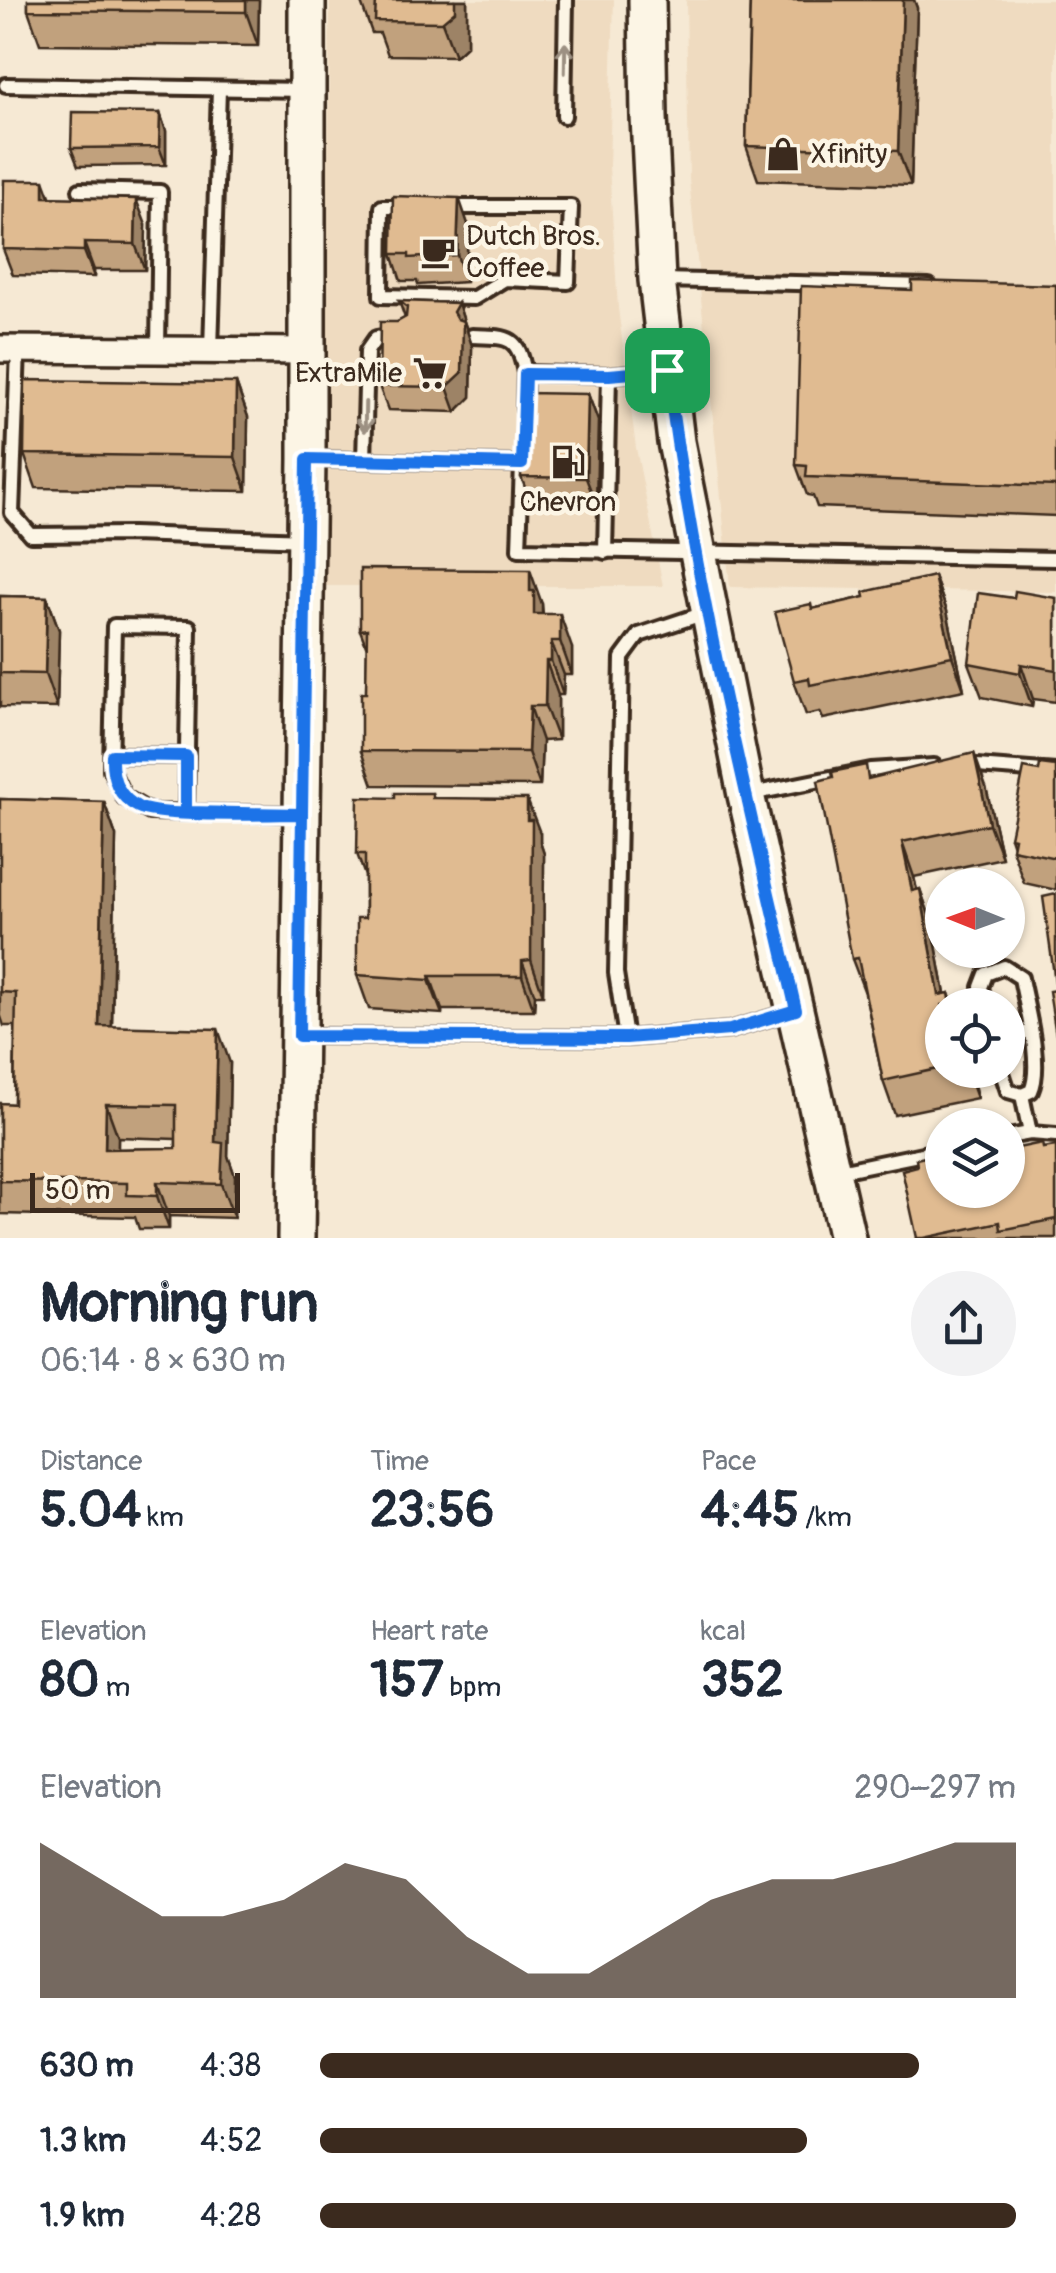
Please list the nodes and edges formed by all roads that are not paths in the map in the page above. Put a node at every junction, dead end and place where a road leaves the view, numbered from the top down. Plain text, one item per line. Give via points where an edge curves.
1 (307, 0) edge
2 (566, 0) edge
3 (647, 0) edge
4 (6, 86) dead end
5 (219, 88) junction
6 (308, 90) junction
7 (564, 116) dead end
8 (80, 190) dead end
9 (657, 280) junction
10 (568, 282) joint
11 (937, 286) edge
12 (406, 336) edge
13 (472, 336) dead end
14 (9, 349) edge
15 (158, 350) junction
16 (211, 350) junction
17 (306, 351) junction
18 (667, 370) junction
19 (525, 374) junction
20 (609, 375) junction
21 (523, 428) edge
22 (523, 446) edge
23 (307, 459) junction
24 (364, 460) junction
25 (522, 464) junction
26 (306, 540) junction
27 (605, 552) junction
28 (697, 554) junction
29 (1056, 559) edge
30 (708, 612) junction
31 (112, 755) junction
32 (186, 756) junction
33 (1056, 772) edge
34 (746, 795) junction
35 (186, 812) junction
36 (302, 814) junction
37 (981, 988) edge
38 (1023, 988) edge
39 (1025, 1002) edge
40 (796, 1010) junction
41 (1030, 1032) junction
42 (1025, 1033) edge
43 (299, 1036) junction
44 (626, 1038) junction
45 (1007, 1088) edge
46 (1022, 1095) junction
47 (1030, 1132) junction
48 (1025, 1133) edge
49 (1056, 1134) edge
50 (925, 1154) edge
51 (833, 1173) junction
52 (296, 1238) edge
53 (847, 1238) edge

1 - 6 main road
7 -> 2 lane
3 - 9 main road
4 - 5 lane
5 - 6 lane
5 - 16 lane
6 - 17 main road
8 - 15 lane via 160,192
9 - 11 lane
9 - 18 main road
10 - 10 lane via 571,207 382,208 380,296 474,298 505,279
12 -> 24 lane via 381,336 368,346
13 - 19 lane via 515,343
14 - 15 street
14 - 26 lane via 12,513 32,535
15 - 16 street
16 - 17 street
17 - 23 main road
18 - 20 lane
18 - 28 main road
19 - 20 lane
19 - 21 lane
20 - 27 lane
22 - 25 lane
23 - 24 lane
23 - 26 main road
24 - 25 lane
25 - 27 lane via 519,550
26 - 36 main road
27 - 28 lane
28 - 29 lane
28 - 30 main road
30 - 34 main road
30 - 44 lane via 639,635 622,658 616,972
31 - 32 lane
31 - 32 lane via 114,626 189,627
31 - 35 lane via 116,784 136,806
32 - 35 lane
33 - 34 lane via 956,764 871,770
34 - 40 main road
35 - 36 lane
36 - 43 main road
37 - 38 lane via 986,974 998,967 1011,969
39 - 41 lane
40 - 44 lane via 730,1030
40 - 51 main road
41 - 42 lane
41 - 46 lane via 1035,1082
43 - 44 lane
43 - 52 main road
45 - 46 lane
46 - 47 lane
47 - 48 lane
47 - 49 lane
50 - 51 lane
51 - 53 main road

